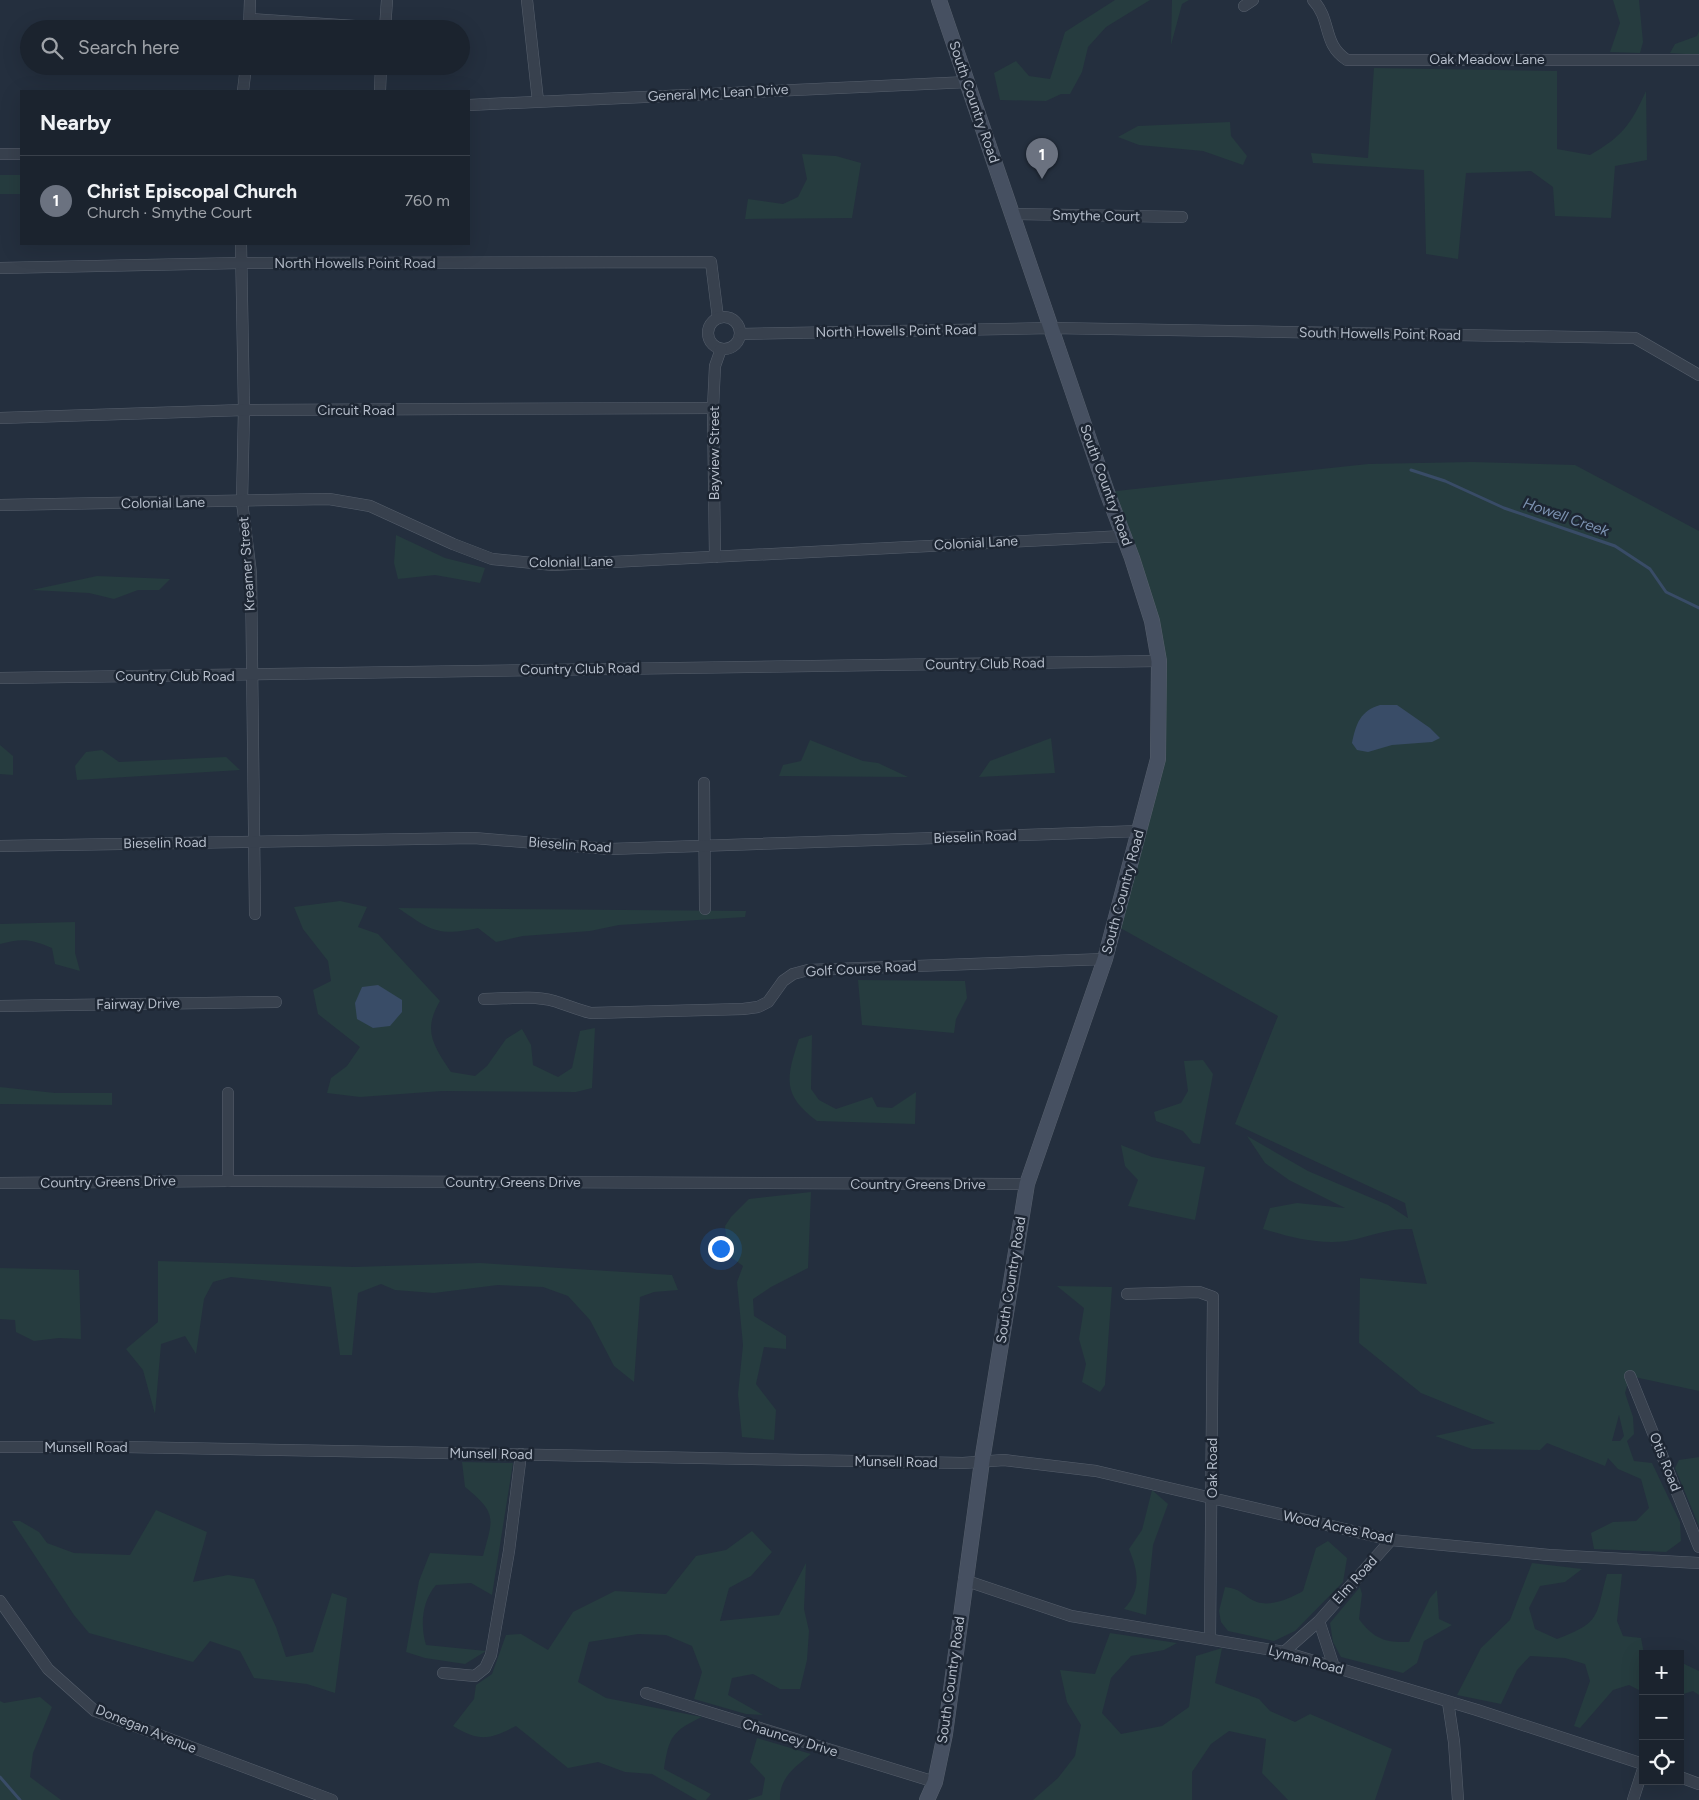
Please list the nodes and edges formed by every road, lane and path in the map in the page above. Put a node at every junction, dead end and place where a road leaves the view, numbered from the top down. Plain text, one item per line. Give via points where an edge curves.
1 (250, 0) edge
2 (387, 0) edge
3 (527, 0) edge
4 (939, 0) edge
5 (1313, 0) edge
6 (249, 20) edge
7 (386, 20) edge
8 (1699, 60) edge
9 (245, 75) edge
10 (381, 75) edge
11 (968, 82) junction
12 (243, 90) edge
13 (380, 90) edge
14 (538, 101) junction
15 (470, 105) edge
16 (0, 154) edge
17 (20, 154) edge
18 (1011, 214) junction
19 (1182, 217) dead end
20 (241, 245) edge
21 (241, 263) junction
22 (0, 268) edge
23 (718, 318) junction
24 (1051, 328) junction
25 (741, 334) junction
26 (721, 349) junction
27 (1699, 375) edge
28 (713, 408) junction
29 (244, 410) junction
30 (0, 418) edge
31 (242, 502) junction
32 (0, 505) edge
33 (1124, 536) junction
34 (715, 557) junction
35 (1159, 661) junction
36 (252, 675) junction
37 (0, 678) edge
38 (704, 783) dead end
39 (1140, 831) junction
40 (255, 841) junction
41 (0, 846) edge
42 (704, 847) junction
43 (705, 909) dead end
44 (255, 914) dead end
45 (1105, 958) junction
46 (484, 999) dead end
47 (276, 1002) dead end
48 (0, 1006) edge
49 (228, 1093) dead end
50 (228, 1181) junction
51 (0, 1183) edge
52 (1026, 1184) junction
53 (1126, 1294) dead end
54 (1630, 1376) dead end
55 (0, 1446) edge
56 (521, 1454) junction
57 (982, 1461) junction
58 (1212, 1499) junction
59 (1391, 1540) junction
60 (1699, 1547) edge
61 (1699, 1563) edge
62 (964, 1580) junction
63 (0, 1601) edge
64 (1319, 1621) junction
65 (1210, 1639) junction
66 (1284, 1652) junction
67 (1334, 1667) junction
68 (443, 1673) dead end
69 (646, 1693) dead end
70 (1448, 1702) junction
71 (1639, 1763) edge
72 (1684, 1778) edge
73 (1639, 1781) edge
74 (935, 1782) junction
75 (1699, 1784) edge
76 (332, 1800) edge
77 (927, 1800) edge
78 (1458, 1800) edge
79 (1633, 1800) edge

1 - 6 street
2 - 7 street
3 - 14 street
4 - 11 main road, South Country Road
5 - 8 street, Oak Meadow Lane via 1323,10 1329,40 1336,53 1347,60
9 - 12 street
10 - 13 street
11 - 14 street, General Mc Lean Drive
11 - 18 main road, South Country Road
14 - 15 street, General Mc Lean Drive
16 - 17 street
18 - 19 street, Smythe Court
18 - 24 main road, South Country Road
20 - 21 street, Kreamer Street
21 - 22 street, North Howells Point Road
21 - 23 street, North Howells Point Road via 711,262
21 - 29 street, Kreamer Street
23 - 25 street via 734,320
23 - 26 street via 710,326 708,336 713,345
24 - 25 street, North Howells Point Road
24 - 27 street, South Howells Point Road via 1635,338
24 - 33 main road, South Country Road
25 - 26 street via 737,344
26 - 28 street, Bayview Street via 715,366
28 - 29 street, Circuit Road
28 - 34 street, Bayview Street
29 - 30 street, Circuit Road
29 - 31 street, Kreamer Street
31 - 32 street, Colonial Lane
31 - 34 street, Colonial Lane via 329,499 353,502 370,506 474,552 512,562 553,565
31 - 36 street, Kreamer Street via 251,573
33 - 34 street, Colonial Lane
33 - 35 main road, South Country Road via 1152,621
35 - 36 street, Country Club Road
35 - 39 main road, South Country Road via 1158,758
36 - 37 street, Country Club Road
36 - 40 street, Kreamer Street
38 - 42 street
39 - 42 street, Bieselin Road
39 - 45 main road, South Country Road
40 - 41 street, Bieselin Road
40 - 42 street, Bieselin Road via 474,838 610,849
40 - 44 street, Kreamer Street
42 - 43 street
45 - 46 street, Golf Course Road via 808,970 792,974 768,1002 743,1009 591,1013 539,999
45 - 52 main road, South Country Road
47 - 48 street, Fairway Drive
49 - 50 street
50 - 51 street, Country Greens Drive
50 - 52 street, Country Greens Drive
52 - 57 main road, South Country Road
53 - 58 street, Oak Road via 1199,1292 1213,1297
54 - 60 street, Otis Road
55 - 56 street, Munsell Road
56 - 57 street, Munsell Road
56 - 68 street via 491,1655 485,1668 475,1676
57 - 58 street, Wood Acres Road via 1004,1460 1096,1471
57 - 62 main road, South Country Road
58 - 59 street, Wood Acres Road
58 - 65 street, Oak Road
59 - 61 street, Wood Acres Road via 1549,1555
59 - 64 street, Elm Road
62 - 65 street, Lyman Road via 1071,1616
62 - 74 main road, South Country Road via 953,1681
63 - 76 street, Donegan Avenue via 48,1669 95,1711
64 - 66 street, Elm Road
64 - 67 street
65 - 66 street, Lyman Road
66 - 67 street, Lyman Road
67 - 70 street, Lyman Road
69 - 74 street, Chauncey Drive
70 - 71 street, Lyman Road
70 - 78 street
72 - 75 street
73 - 79 street
74 - 77 main road, South Country Road

